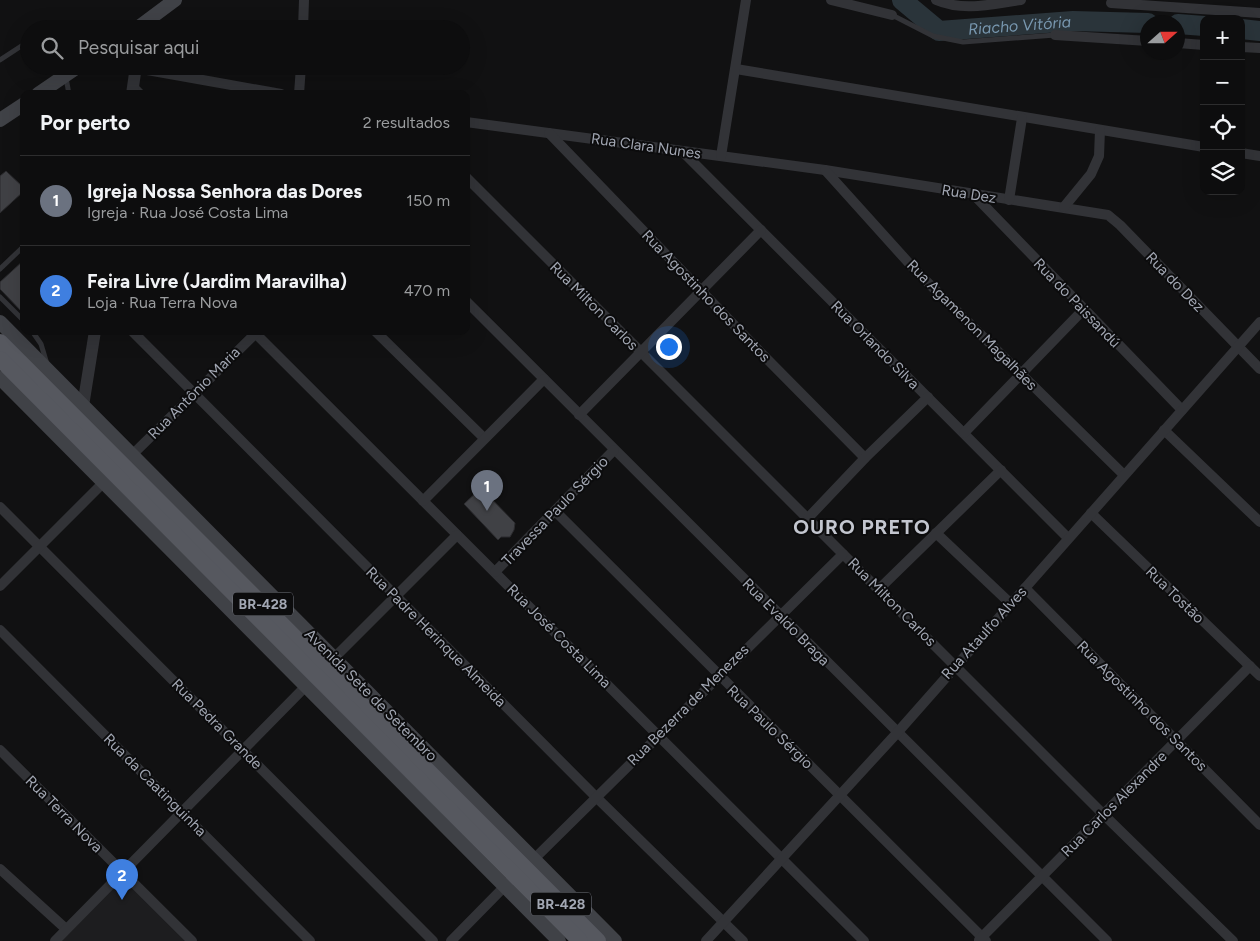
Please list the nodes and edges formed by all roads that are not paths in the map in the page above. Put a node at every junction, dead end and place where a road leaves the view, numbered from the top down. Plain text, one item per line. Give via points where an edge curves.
1 (175, 0) edge
2 (304, 0) edge
3 (746, 0) edge
4 (831, 0) edge
5 (937, 0) edge
6 (1021, 0) edge
7 (1114, 0) edge
8 (1249, 0) edge
9 (1247, 12) junction
10 (1260, 12) edge
11 (892, 15) joint
12 (149, 20) edge
13 (303, 20) edge
14 (1055, 35) joint
15 (1140, 40) edge
16 (1185, 44) edge
17 (1200, 45) edge
18 (20, 47) edge
19 (1245, 47) edge
20 (1260, 48) edge
21 (0, 60) edge
22 (736, 69) junction
23 (66, 75) joint
24 (136, 75) edge
25 (177, 75) edge
26 (300, 75) edge
27 (44, 90) edge
28 (68, 90) edge
29 (135, 90) edge
30 (253, 90) edge
31 (299, 90) edge
32 (20, 107) edge
33 (1022, 118) junction
34 (0, 120) edge
35 (470, 123) edge
36 (1100, 130) junction
37 (549, 133) junction
38 (1200, 146) edge
39 (682, 151) junction
40 (1245, 154) edge
41 (721, 156) junction
42 (1260, 156) edge
43 (825, 170) junction
44 (470, 181) edge
45 (973, 194) junction
46 (1009, 200) junction
47 (1064, 208) junction
48 (1112, 218) joint
49 (761, 230) junction
50 (20, 250) edge
51 (0, 269) edge
52 (701, 292) junction
53 (0, 296) edge
54 (470, 305) edge
55 (1083, 310) junction
56 (20, 317) edge
57 (0, 322) edge
58 (1260, 322) edge
59 (35, 335) edge
60 (94, 335) edge
61 (136, 335) edge
62 (252, 335) edge
63 (258, 335) edge
64 (379, 335) edge
65 (0, 342) edge
66 (1238, 347) junction
67 (640, 353) junction
68 (0, 359) edge
69 (1260, 369) edge
70 (1020, 373) junction
71 (44, 376) junction
72 (0, 378) edge
73 (544, 379) junction
74 (193, 394) junction
75 (928, 397) junction
76 (83, 406) junction
77 (1182, 410) junction
78 (580, 415) junction
79 (1164, 430) junction
80 (964, 434) junction
81 (484, 438) junction
82 (614, 450) junction
83 (132, 456) junction
84 (865, 458) junction
85 (1001, 470) junction
86 (1124, 475) junction
87 (103, 483) junction
88 (423, 501) junction
89 (0, 507) edge
90 (555, 511) junction
91 (1091, 513) junction
92 (808, 518) junction
93 (1260, 522) edge
94 (936, 533) junction
95 (457, 536) junction
96 (1068, 538) junction
97 (39, 548) junction
98 (843, 554) junction
99 (495, 572) junction
100 (0, 586) edge
101 (1025, 588) junction
102 (879, 589) junction
103 (395, 596) junction
104 (1011, 604) junction
105 (779, 615) junction
106 (0, 630) edge
107 (334, 658) junction
108 (955, 665) junction
109 (1250, 666) junction
110 (717, 675) junction
111 (1260, 676) edge
112 (304, 687) junction
113 (897, 733) junction
114 (659, 734) junction
115 (1177, 742) junction
116 (0, 750) edge
117 (243, 751) junction
118 (839, 794) junction
119 (596, 797) junction
120 (181, 811) junction
121 (1103, 814) junction
122 (1260, 825) edge
123 (781, 859) junction
124 (0, 869) edge
125 (122, 871) junction
126 (519, 872) junction
127 (1042, 876) junction
128 (588, 914) junction
129 (723, 922) junction
130 (66, 929) junction
131 (590, 939) edge
132 (982, 940) edge
133 (55, 941) edge
134 (192, 941) edge
135 (310, 941) edge
136 (434, 941) edge
137 (451, 941) edge
138 (559, 941) edge
139 (615, 941) edge
140 (706, 941) edge
141 (743, 941) edge
142 (864, 941) edge
143 (1107, 941) edge
144 (1233, 941) edge

1 - 12 main road
2 - 13 street
3 - 22 street
4 - 11 street
5 - 6 street via 966,7
7 - 9 street via 1111,3
8 - 9 street
9 - 10 street
11 - 14 lane via 934,36 963,42
14 - 15 street
16 - 17 street
18 - 21 lane
19 - 20 street
22 - 33 street
22 - 41 street
23 - 27 main road
23 - 28 lane
24 - 29 street
25 - 30 street
26 - 31 street
32 - 34 main road
33 - 36 street
33 - 46 street
35 - 37 street, Rua Clara Nunes
36 - 38 street
36 - 47 street via 1100,156 1091,174
37 - 39 street, Rua Clara Nunes
37 - 52 street, Rua Agostinho dos Santos
39 - 41 street, Rua Clara Nunes
39 - 49 street, Rua Orlando Silva
40 - 42 street
41 - 43 street, Rua Clara Nunes
43 - 45 street, Rua Dez
43 - 70 street, Rua Agamenon Magalhães via 916,271
44 - 67 street, Rua Milton Carlos
45 - 46 street, Rua Dez
45 - 55 street, Rua do Paissandú
46 - 47 street, Rua Dez
47 - 48 street, Rua Dez
48 - 66 street, Rua do Dez
49 - 52 street
49 - 75 street, Rua Orlando Silva
50 - 51 lane
52 - 67 street
52 - 84 street, Rua Agostinho dos Santos
53 - 56 lane
54 - 73 street, Rua Evaldo Braga
55 - 70 street
55 - 77 street, Rua do Paissandú
57 - 71 main road, Avenida Sete de Setembro
58 - 66 street, Rua Ataulfo Alves
59 - 71 lane via 42,344
60 - 76 street
61 - 74 street, Rua Padre Herinque Almeida
62 - 74 street, Rua Antônio Maria
63 - 88 street, Rua José Costa Lima
64 - 81 street
65 - 71 highway, Avenida Sete de Setembro / BR-428
66 - 69 street
66 - 77 street, Rua Ataulfo Alves
67 - 78 street
67 - 92 street, Rua Milton Carlos
68 - 126 highway, Avenida Sete de Setembro / BR-428
70 - 80 street
70 - 86 street, Rua Agamenon Magalhães
71 - 76 main road, Avenida Sete de Setembro
71 - 126 highway, Avenida Sete de Setembro / BR-428
72 - 87 main road, Avenida Sete de Setembro
73 - 78 street, Rua Evaldo Braga
73 - 81 street
74 - 83 street, Rua Antônio Maria
74 - 103 street, Rua Padre Herinque Almeida
75 - 80 street, Rua Orlando Silva
75 - 84 street
76 - 83 main road, Avenida Sete de Setembro
77 - 79 street, Rua Ataulfo Alves
78 - 82 street, Rua Evaldo Braga
79 - 86 street, Rua Ataulfo Alves
79 - 93 street
80 - 85 street, Rua Orlando Silva
81 - 88 street
82 - 90 street, Travessa Paulo Sérgio
82 - 105 street, Rua Evaldo Braga
83 - 107 main road, Avenida Sete de Setembro
84 - 92 street
85 - 94 street
85 - 96 street, Rua Orlando Silva
86 - 91 street, Rua Ataulfo Alves
87 - 97 street
87 - 112 main road, Avenida Sete de Setembro
88 - 95 street, Rua José Costa Lima
89 - 97 street, Rua Pedra Grande
90 - 99 street, Travessa Paulo Sérgio
90 - 110 street, Rua Paulo Sérgio
91 - 96 street, Rua Ataulfo Alves
91 - 109 street, Rua Tostão
92 - 98 street, Rua Milton Carlos
94 - 102 street
94 - 104 street
95 - 99 street, Rua José Costa Lima
95 - 103 street
96 - 101 street, Rua Ataulfo Alves
97 - 100 street
97 - 117 street, Rua Pedra Grande
98 - 102 street, Rua Milton Carlos
98 - 105 street, Rua Bezerra de Menezes
99 - 114 street, Rua José Costa Lima
101 - 104 street, Rua Ataulfo Alves
101 - 115 street, Rua Agostinho dos Santos
102 - 108 street, Rua Milton Carlos
103 - 107 street
103 - 119 street, Rua Padre Herinque Almeida
104 - 108 street, Rua Ataulfo Alves
105 - 110 street, Rua Bezerra de Menezes
105 - 113 street, Rua Evaldo Braga
106 - 120 street, Rua da Caatinguinha
107 - 126 main road, Avenida Sete de Setembro
108 - 113 street, Rua Ataulfo Alves
108 - 121 street, Rua Milton Carlos
109 - 111 street, Rua Tostão
109 - 115 street, Rua Carlos Alexandre
110 - 114 street, Rua Bezerra de Menezes
110 - 118 street, Rua Paulo Sérgio
112 - 117 street
112 - 126 main road, Avenida Sete de Setembro
113 - 118 street, Rua Ataulfo Alves
113 - 127 street, Rua Evaldo Braga
114 - 119 street, Rua Bezerra de Menezes
114 - 123 street, Rua José Costa Lima
115 - 121 street, Rua Carlos Alexandre
115 - 122 street, Rua Agostinho dos Santos
116 - 125 street, Rua Terra Nova
117 - 120 street
117 - 136 street, Rua Pedra Grande
118 - 123 street, Rua Ataulfo Alves
118 - 132 street, Rua Paulo Sérgio
119 - 126 street, Rua Bezerra de Menezes
119 - 129 street, Rua Padre Herinque Almeida
120 - 125 street
120 - 135 street, Rua da Caatinguinha
121 - 127 street, Rua Carlos Alexandre
121 - 144 street, Rua Milton Carlos
123 - 129 street, Rua Ataulfo Alves
123 - 142 street, Rua José Costa Lima
124 - 130 street
125 - 130 street
125 - 134 street, Rua Terra Nova
126 - 128 main road, Avenida Sete de Setembro
126 - 131 highway, Avenida Sete de Setembro / BR-428
126 - 137 street, Rua Bezerra de Menezes
126 - 138 main road, Avenida Sete de Setembro
127 - 132 street, Rua Carlos Alexandre
127 - 143 street, Rua Evaldo Braga
128 - 131 highway
128 - 139 main road, Avenida Sete de Setembro
129 - 140 street, Rua Ataulfo Alves
129 - 141 street, Rua Padre Herinque Almeida
130 - 133 street

